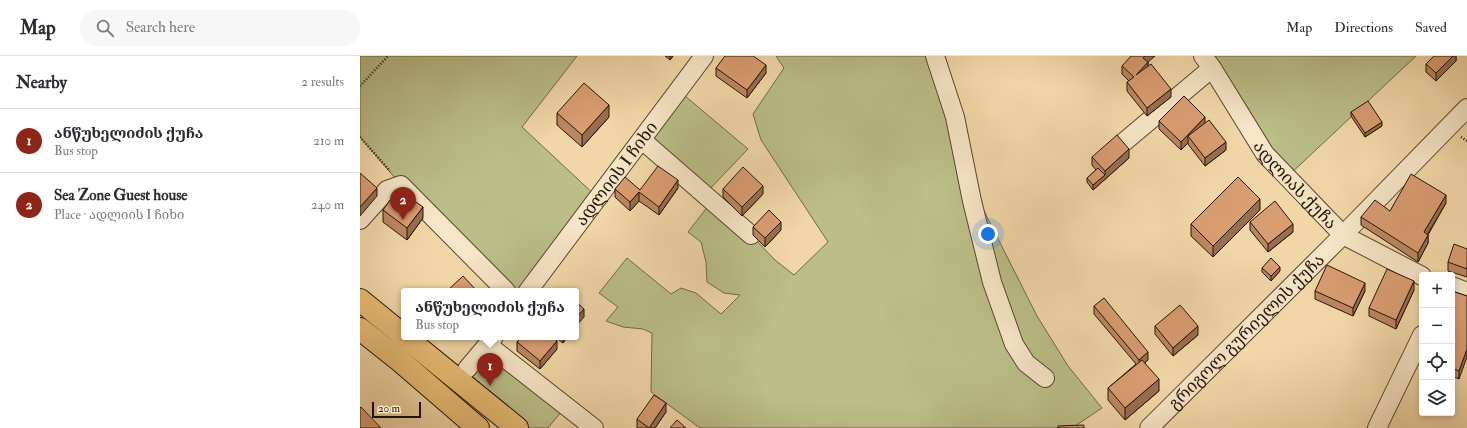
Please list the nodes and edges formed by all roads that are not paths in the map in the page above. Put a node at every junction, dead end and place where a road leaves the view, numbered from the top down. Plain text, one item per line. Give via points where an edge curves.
1 (704, 56) edge
2 (935, 56) edge
3 (1207, 62) edge
4 (1467, 108) edge
5 (642, 140) junction
6 (1124, 142) edge
7 (360, 220) edge
8 (751, 235) dead end
9 (1344, 235) junction
10 (1419, 274) edge
11 (1455, 287) edge
12 (503, 288) edge
13 (530, 288) edge
14 (1467, 292) edge
15 (360, 300) edge
16 (360, 329) edge
17 (401, 334) edge
18 (408, 340) edge
19 (491, 341) edge
20 (1419, 341) edge
21 (467, 369) dead end
22 (1045, 378) dead end
23 (475, 427) edge
24 (517, 428) edge
25 (594, 428) edge
26 (1148, 428) edge
27 (1377, 428) edge

1 - 5 street, ადლიის I ჩიხი
2 - 22 street via 955,117 992,282 1014,344 1026,364
3 - 6 street
3 - 9 street, ადლიას ქუჩა via 1265,154
4 - 9 street, გრიგოლ გურიელის ქუჩა
5 - 8 street
5 - 13 street, ადლიის I ჩიხი
7 - 12 street via 386,190 401,185
9 - 10 street, ადლიას ქუჩა
9 - 26 street, გრიგოლ გურიელის ქუჩა
11 - 14 street
15 - 17 main road
16 - 23 main road
18 - 24 main road
19 - 21 street
19 - 25 street
20 - 27 street

